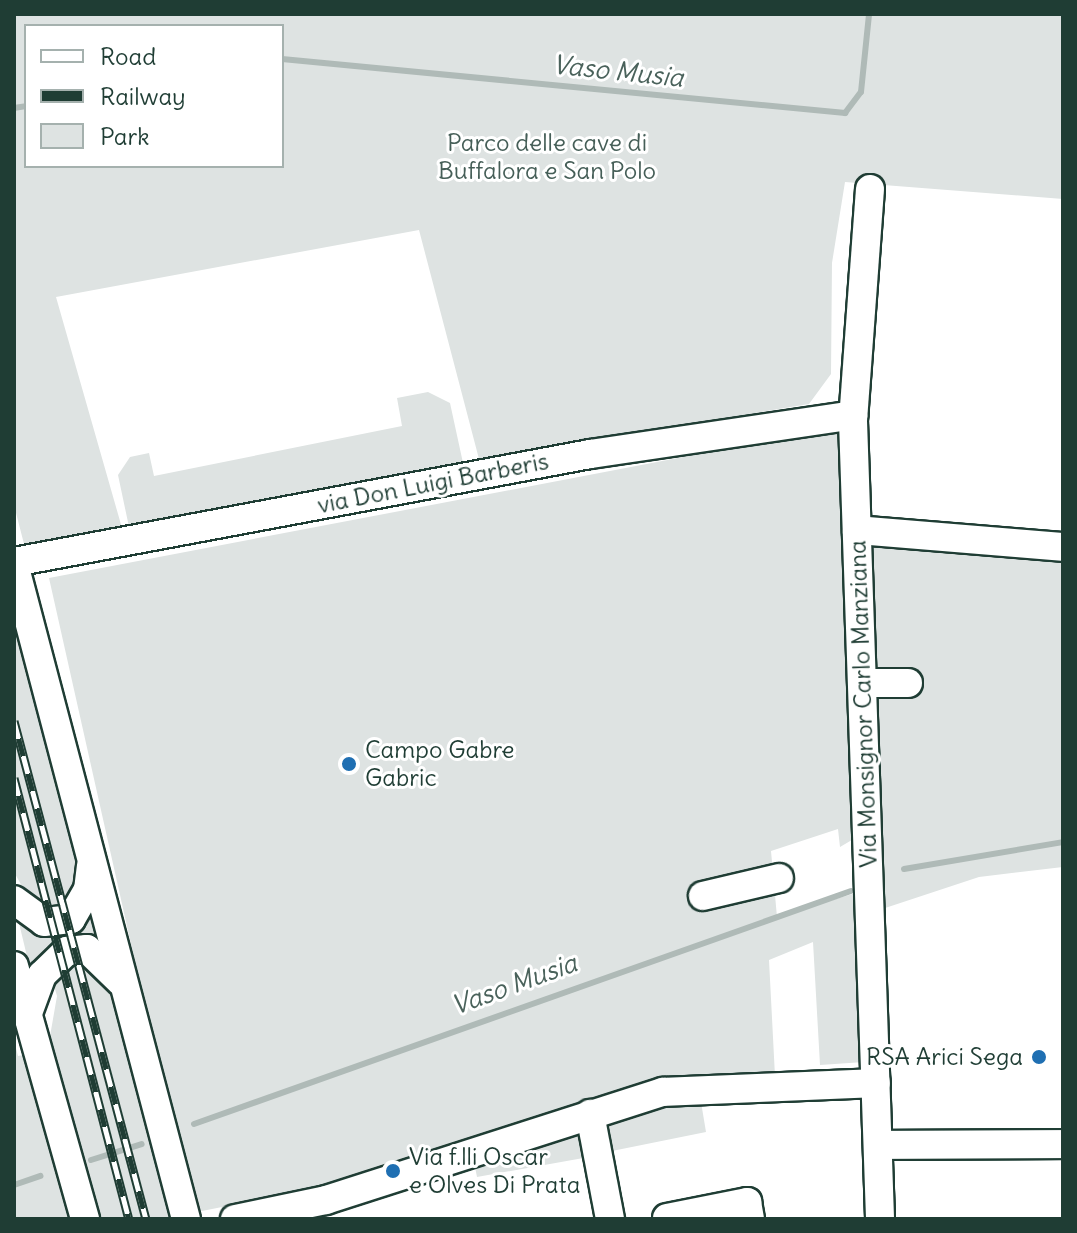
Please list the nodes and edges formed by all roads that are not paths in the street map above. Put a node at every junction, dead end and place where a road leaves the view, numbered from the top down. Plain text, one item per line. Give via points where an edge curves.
1 (870, 189) dead end
2 (853, 415) junction
3 (857, 530) junction
4 (1063, 547) edge
5 (14, 563) edge
6 (862, 683) junction
7 (908, 683) dead end
8 (92, 860) junction
9 (779, 878) dead end
10 (703, 896) dead end
11 (14, 900) edge
12 (14, 966) edge
13 (126, 990) junction
14 (27, 1018) junction
15 (876, 1083) junction
16 (590, 1114) junction
17 (1063, 1144) edge
18 (878, 1145) junction
19 (328, 1209) edge
20 (667, 1218) edge
21 (85, 1219) edge
22 (186, 1219) edge
23 (235, 1219) edge
24 (610, 1219) edge
25 (750, 1219) edge
26 (880, 1219) edge

1 - 2 street, Via Monsignor Carlo Manziana
2 - 3 street, Via Monsignor Carlo Manziana
2 - 5 street, via Don Luigi Barberis via 590,454
3 - 4 street
3 - 6 street, Via Monsignor Carlo Manziana
5 - 8 street
6 - 7 street
6 - 15 street, Via Monsignor Carlo Manziana
8 - 11 street via 88,890 71,919 44,922
8 - 13 street
9 - 10 street
12 - 14 street
13 - 14 street via 100,958 67,951 42,975
13 - 22 street
14 - 21 street
15 - 16 street via 663,1092
15 - 18 street, Via Monsignor Carlo Manziana
16 - 19 street
16 - 24 street
17 - 18 street
18 - 26 street, Via Monsignor Carlo Manziana
19 - 23 street
20 - 25 street via 747,1202

